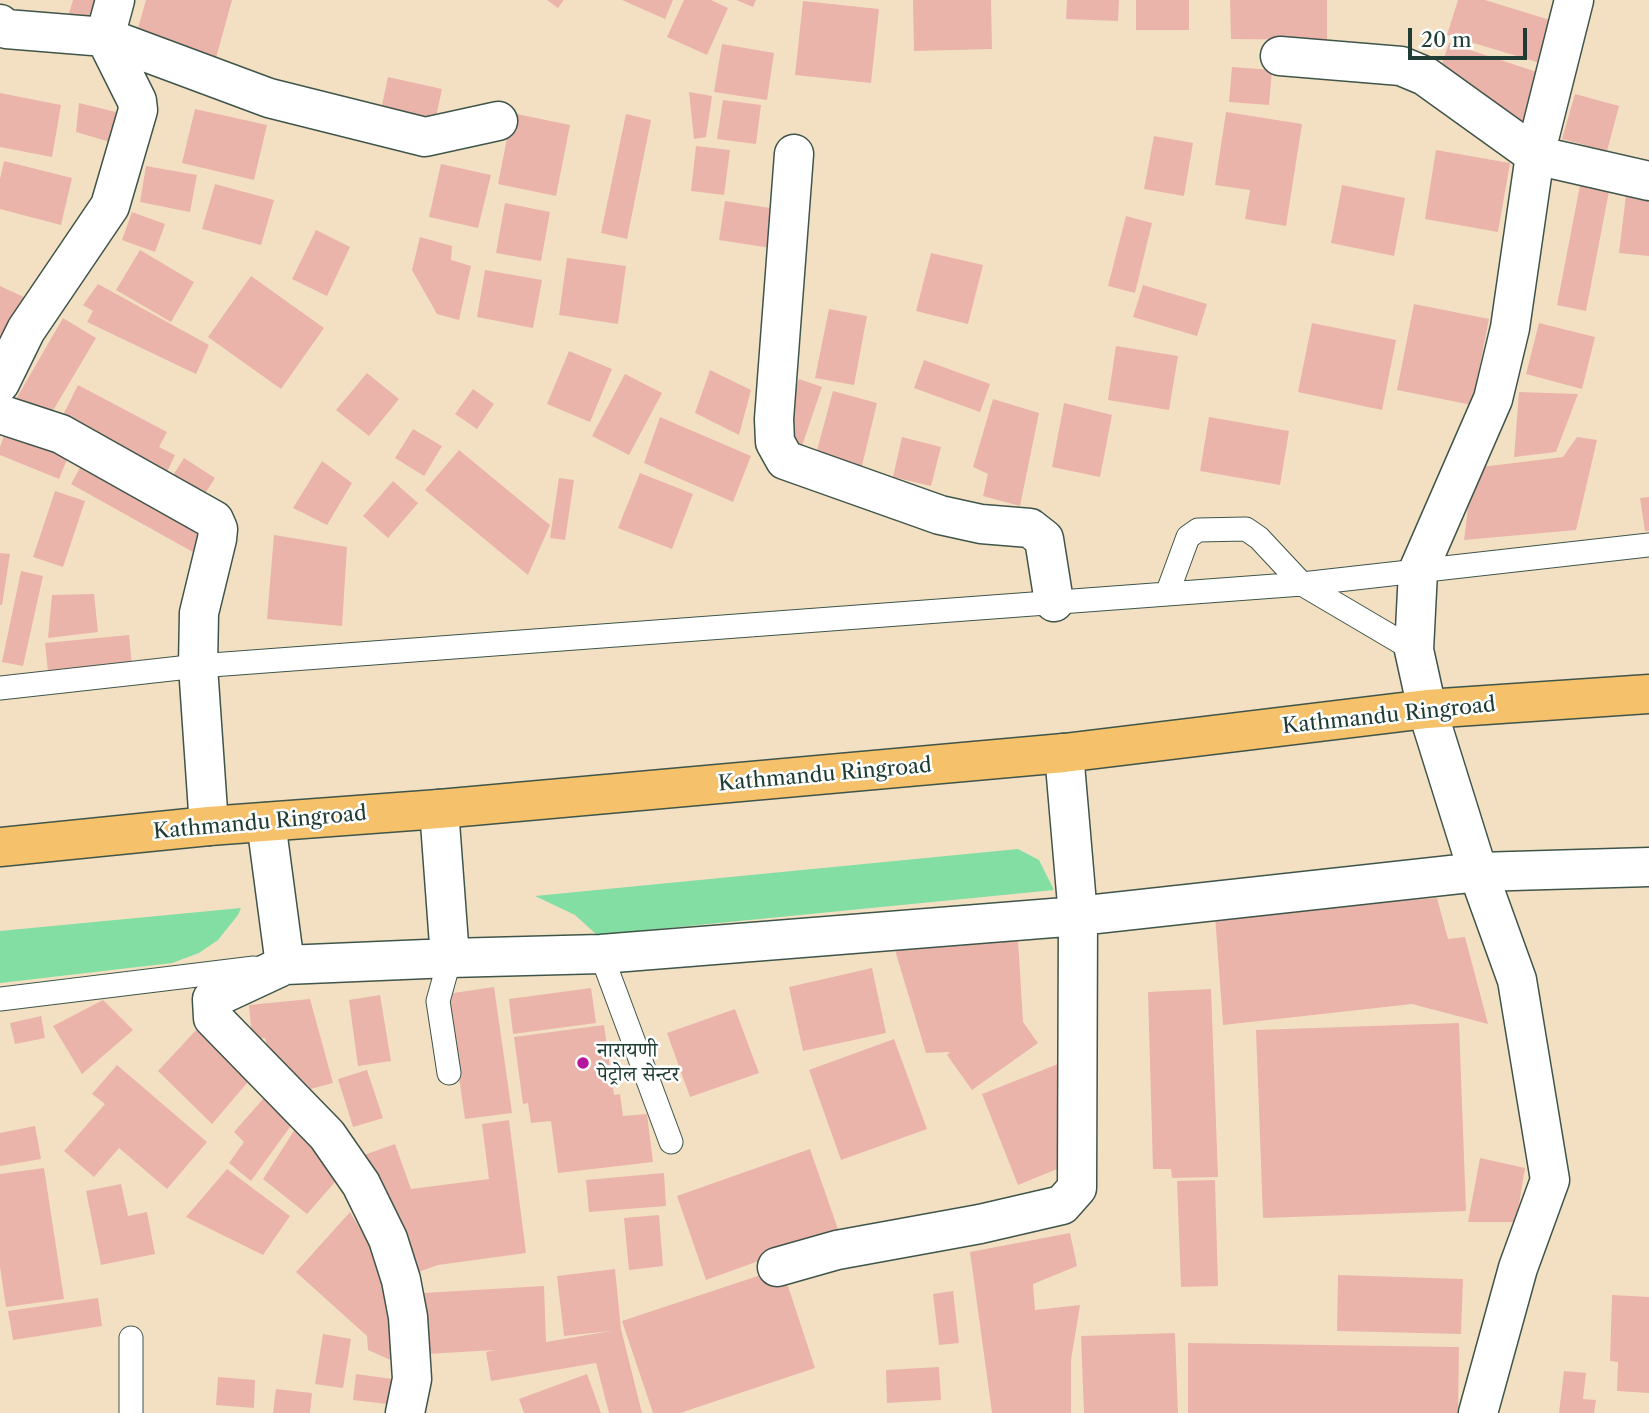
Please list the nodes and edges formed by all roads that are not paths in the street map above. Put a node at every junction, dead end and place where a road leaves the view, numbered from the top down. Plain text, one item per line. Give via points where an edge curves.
1 (115, 0) edge
2 (1574, 0) edge
3 (0, 24) edge
4 (105, 37) junction
5 (1280, 56) dead end
6 (498, 121) dead end
7 (794, 154) dead end
8 (1535, 155) junction
9 (1649, 181) edge
10 (0, 383) edge
11 (0, 414) edge
12 (1649, 545) edge
13 (1418, 571) junction
14 (1302, 584) junction
15 (1167, 594) junction
16 (1054, 603) junction
17 (1414, 650) junction
18 (198, 666) junction
19 (0, 688) edge
20 (1649, 694) edge
21 (1427, 709) junction
22 (1064, 753) junction
23 (439, 809) junction
24 (266, 822) junction
25 (209, 826) junction
26 (0, 847) edge
27 (1649, 867) edge
28 (1478, 872) junction
29 (1078, 916) junction
30 (601, 954) junction
31 (450, 958) junction
32 (285, 965) junction
33 (0, 999) edge
34 (449, 1073) dead end
35 (671, 1142) dead end
36 (778, 1267) dead end
37 (131, 1338) dead end
38 (131, 1413) edge
39 (405, 1413) edge
40 (1478, 1413) edge

1 - 4 street
2 - 8 street
3 - 4 street via 6,29
4 - 6 street via 269,98 425,137
4 - 10 street via 138,110 110,206 26,330
5 - 8 street via 1401,66 1425,76
7 - 16 street via 774,419 775,442 785,460 940,515 1030,528 1044,539
8 - 9 street
8 - 13 street via 1510,328 1493,399
11 - 18 street via 61,435 214,520 217,539 199,612
12 - 13 lane
13 - 14 lane
13 - 17 street
14 - 15 lane
14 - 15 lane via 1246,529 1198,530 1188,537
14 - 17 lane
15 - 16 lane
16 - 18 lane
17 - 21 street
18 - 19 lane
18 - 25 street
20 - 21 highway, Kathmandu Ringroad
21 - 22 highway, Kathmandu Ringroad
21 - 28 street
22 - 23 highway, Kathmandu Ringroad
22 - 29 street
23 - 24 highway, Kathmandu Ringroad
23 - 31 street
24 - 25 highway, Kathmandu Ringroad
24 - 32 street
25 - 26 highway, Kathmandu Ringroad
27 - 28 street
28 - 29 street
28 - 40 street via 1517,980 1550,1180 1518,1268
29 - 30 street
29 - 36 street via 1077,1188 1062,1205 837,1250
30 - 31 street
30 - 35 lane
31 - 32 street
31 - 34 lane via 438,1002
32 - 33 lane
32 - 39 street via 212,999 214,1018 327,1135 361,1184 388,1239 408,1317 412,1378
37 - 38 lane

